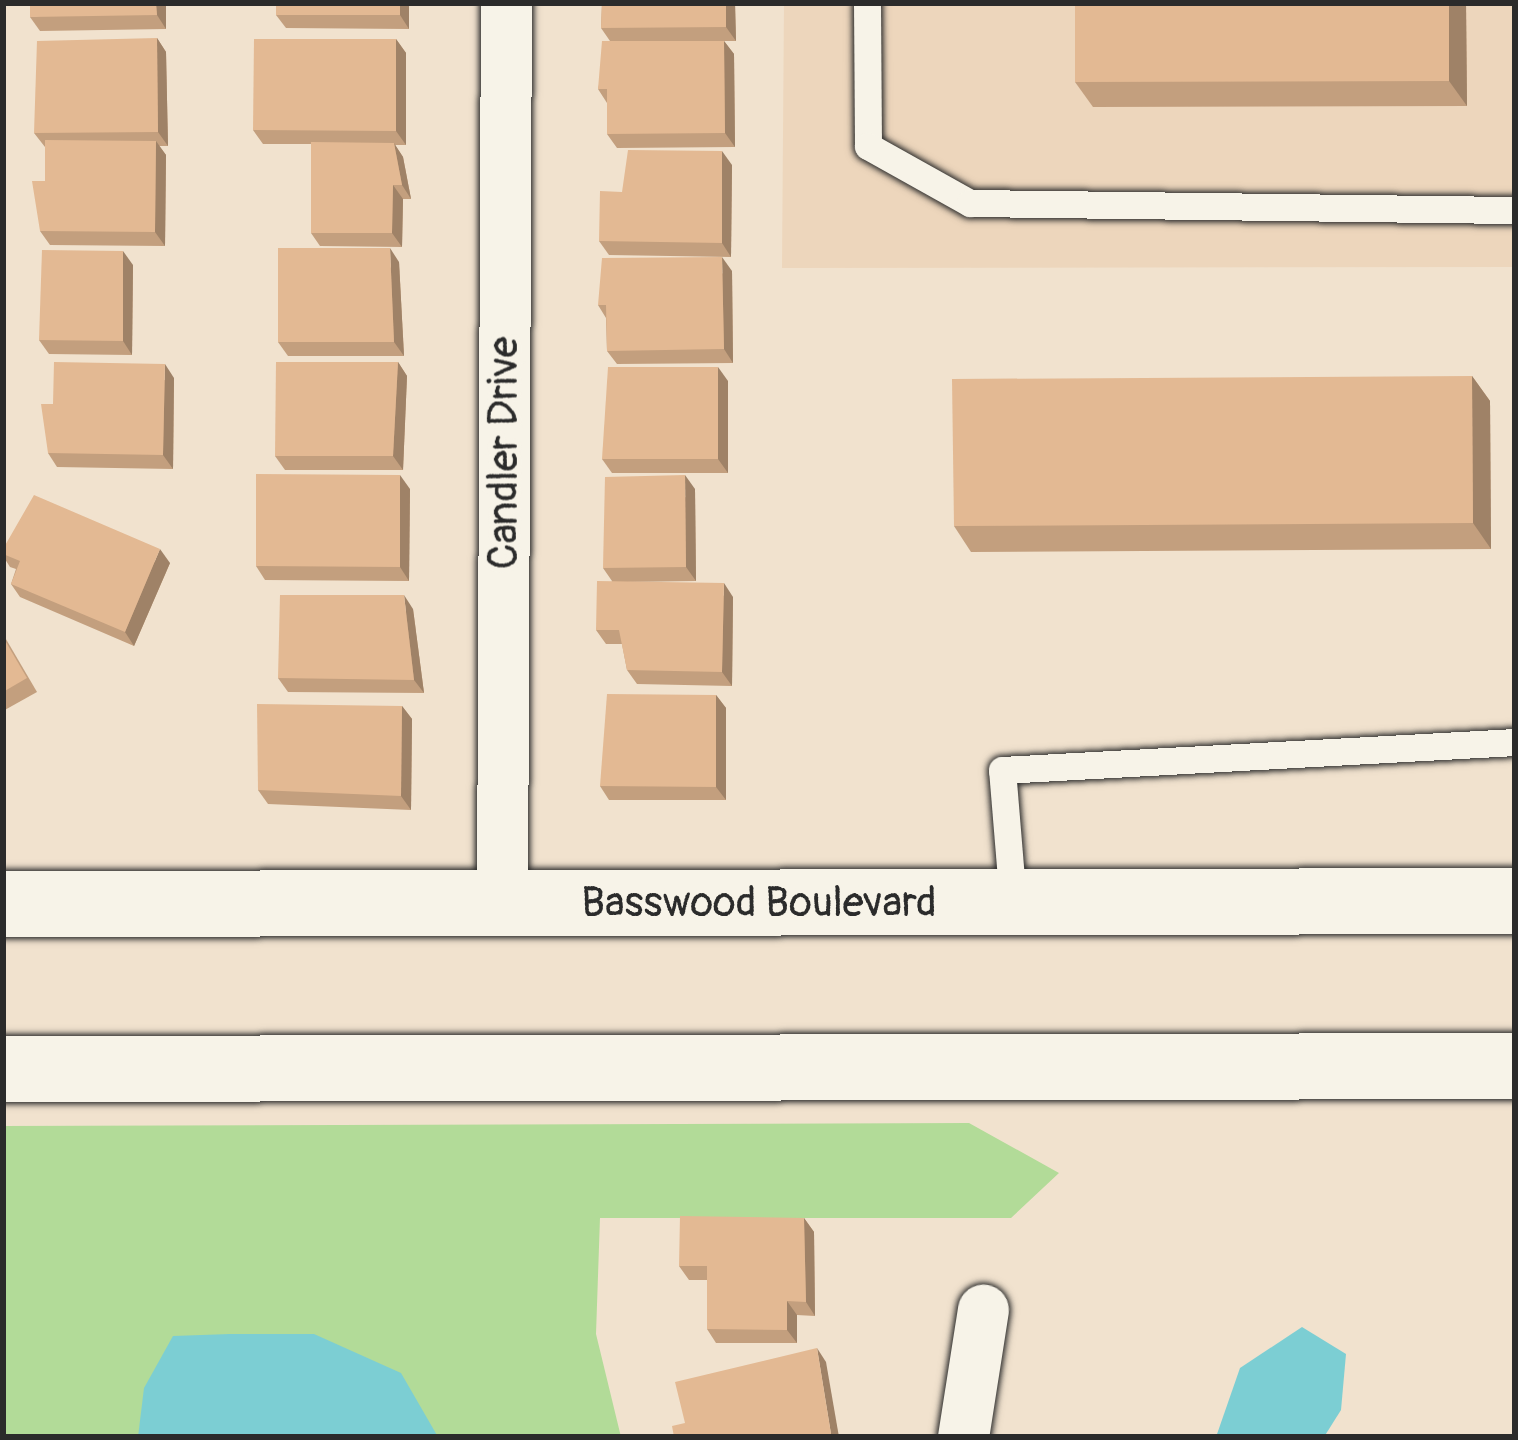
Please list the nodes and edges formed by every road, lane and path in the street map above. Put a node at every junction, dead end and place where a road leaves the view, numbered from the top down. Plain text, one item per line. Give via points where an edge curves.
1 (506, 3) edge
2 (867, 3) edge
3 (1515, 211) edge
4 (1515, 742) edge
5 (1515, 901) edge
6 (1013, 903) junction
7 (3, 904) edge
8 (502, 904) junction
9 (1515, 1066) edge
10 (3, 1069) edge
11 (983, 1310) dead end
12 (963, 1437) edge

1 - 8 street, Candler Drive
2 - 3 lane via 868,146 970,203
4 - 6 lane via 1003,770
5 - 6 main road, Basswood Boulevard
6 - 8 main road, Basswood Boulevard
7 - 8 main road, Basswood Boulevard
9 - 10 main road
11 - 12 street

